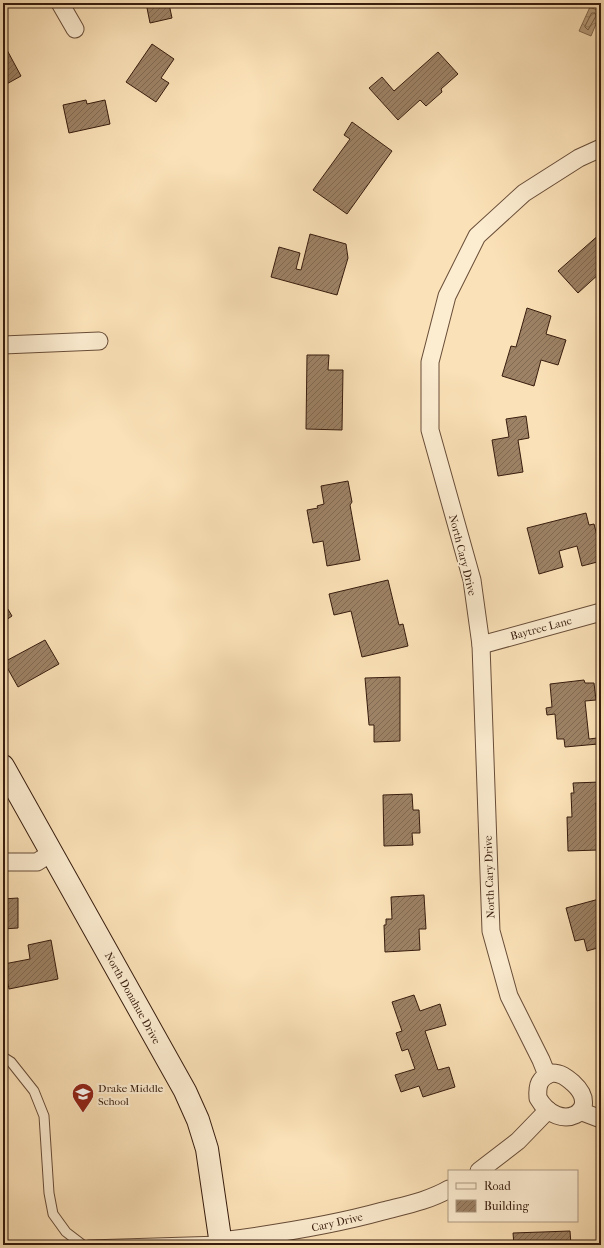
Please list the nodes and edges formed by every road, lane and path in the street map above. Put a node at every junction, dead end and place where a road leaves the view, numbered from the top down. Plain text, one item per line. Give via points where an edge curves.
1 (60, 3) edge
2 (75, 29) dead end
3 (601, 148) edge
4 (98, 341) dead end
5 (3, 345) edge
6 (601, 612) edge
7 (482, 645) junction
8 (3, 766) edge
9 (51, 853) junction
10 (3, 862) edge
11 (3, 1057) edge
12 (546, 1075) junction
13 (548, 1110) junction
14 (580, 1110) junction
15 (601, 1119) edge
16 (480, 1170) edge
17 (448, 1189) edge
18 (221, 1243) edge
19 (83, 1245) edge
20 (89, 1245) edge

1 - 2 street
3 - 7 street, North Cary Drive via 524,193 477,236 447,296 430,362 430,430 472,580
4 - 5 street
6 - 7 street, Baytree Lane
7 - 12 street, North Cary Drive via 491,931 509,996 542,1060
8 - 9 street, North Donahue Drive
9 - 10 street via 37,862
9 - 18 street, North Donahue Drive via 192,1105 207,1150
11 - 19 lane via 11,1062 34,1091 44,1116 49,1193 53,1214 66,1232
12 - 13 street via 539,1082 537,1091 540,1101
12 - 14 street via 562,1074 582,1090 584,1101
13 - 14 street via 563,1118 574,1116
13 - 16 street via 518,1141
14 - 15 street
17 - 18 street, Cary Drive via 432,1198 337,1224
18 - 20 lane

